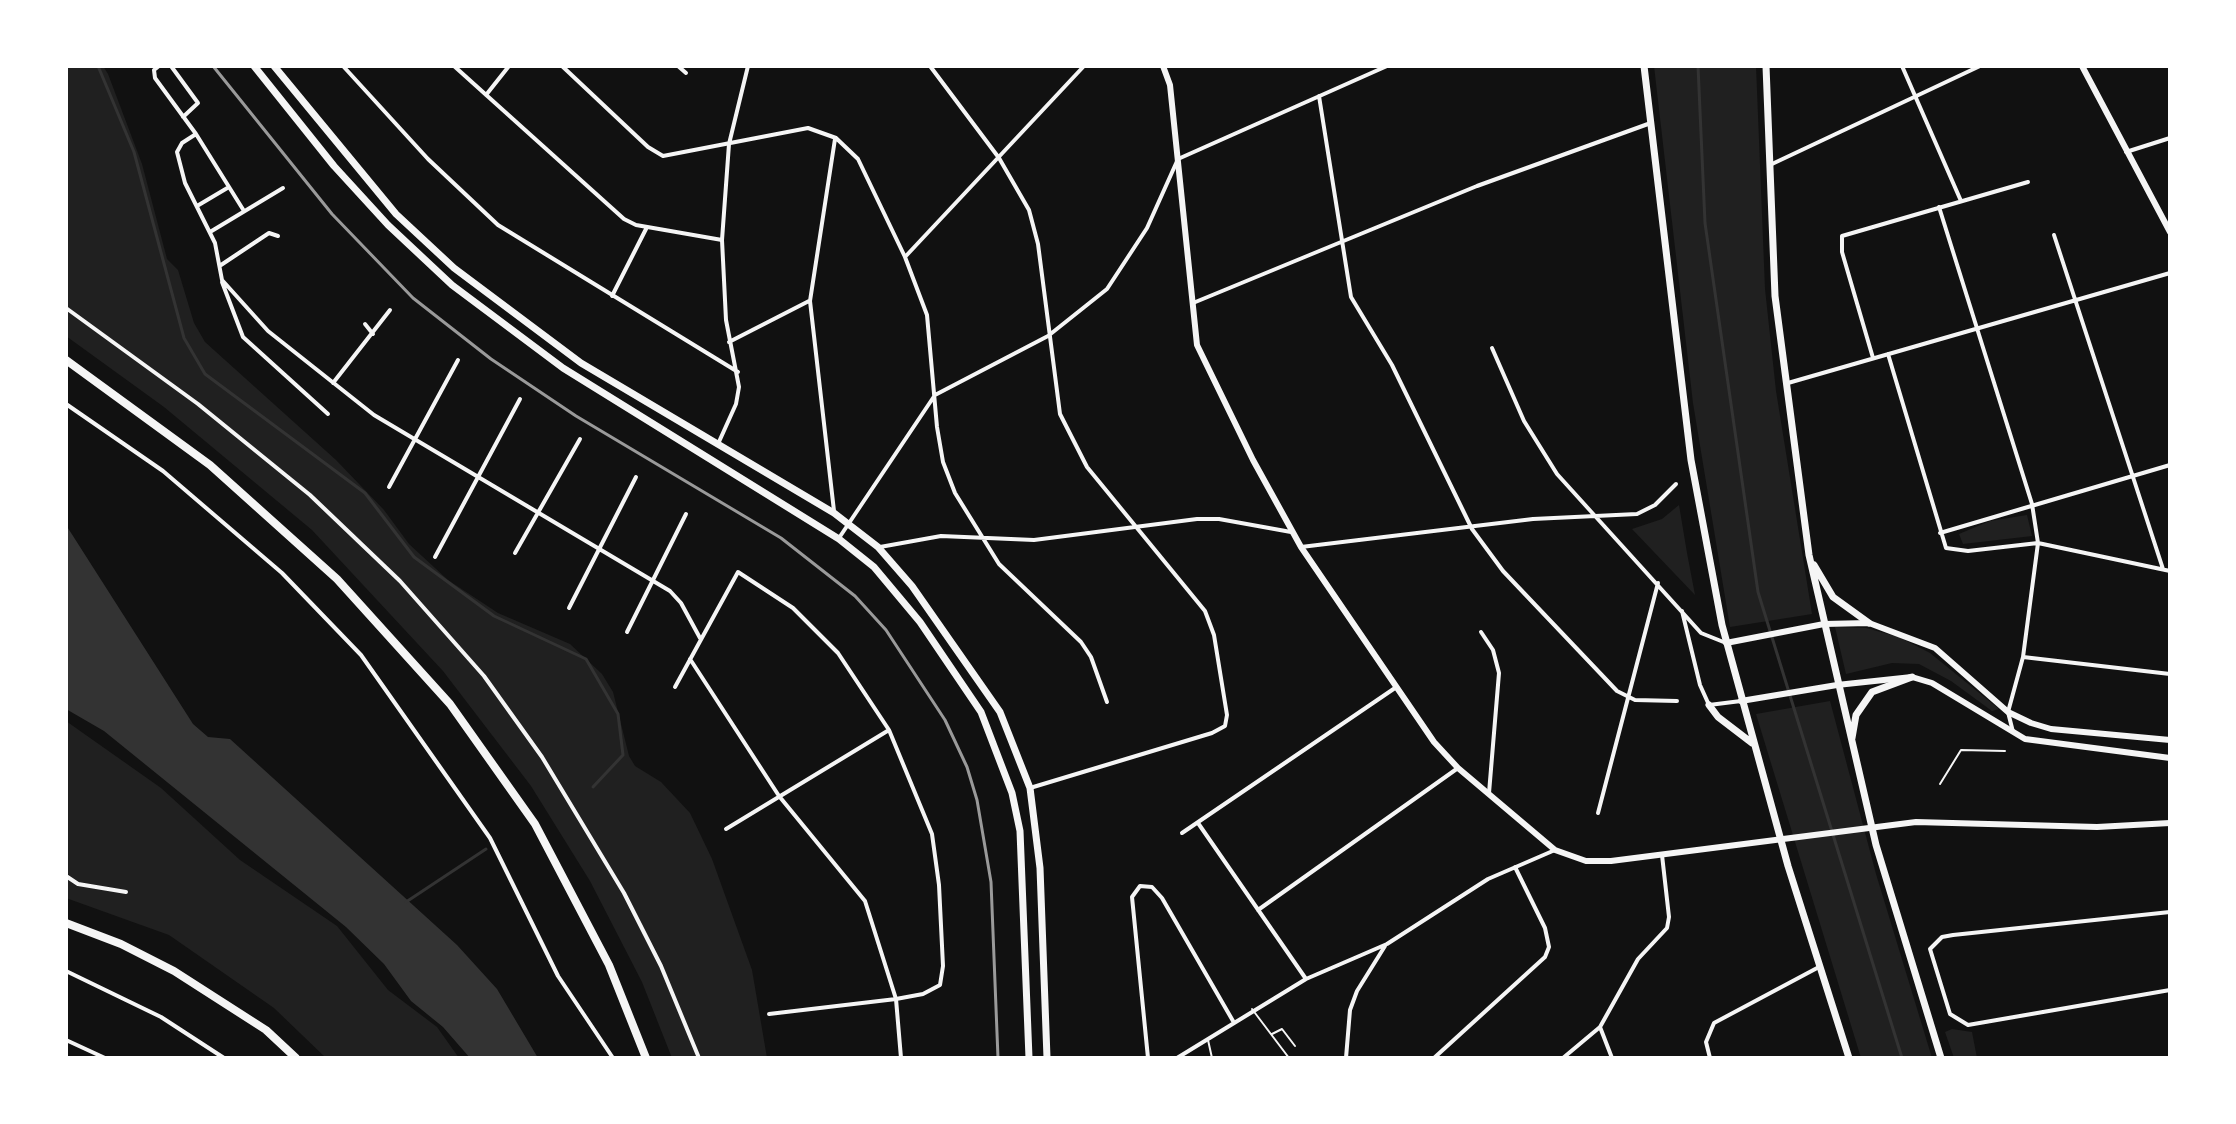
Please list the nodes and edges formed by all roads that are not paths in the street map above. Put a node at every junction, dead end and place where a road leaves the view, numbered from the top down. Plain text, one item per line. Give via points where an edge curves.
1 (159, 66) edge
2 (171, 66) edge
3 (254, 66) edge
4 (274, 66) edge
5 (343, 66) edge
6 (454, 66) edge
7 (509, 66) edge
8 (562, 66) edge
9 (678, 66) edge
10 (748, 66) edge
11 (930, 66) edge
12 (1084, 66) edge
13 (1163, 66) edge
14 (1387, 66) edge
15 (1644, 66) edge
16 (1902, 66) edge
17 (1980, 66) edge
18 (2082, 66) edge
19 (1769, 67) edge
20 (686, 73) dead end
21 (486, 95) junction
22 (1319, 96) junction
23 (1915, 96) junction
24 (183, 117) junction
25 (1648, 124) junction
26 (196, 134) junction
27 (836, 138) junction
28 (2170, 138) edge
29 (729, 144) junction
30 (2126, 152) junction
31 (999, 158) junction
32 (1178, 159) junction
33 (1770, 165) junction
34 (2028, 182) dead end
35 (229, 187) junction
36 (283, 188) dead end
37 (1961, 201) junction
38 (197, 206) junction
39 (1939, 207) junction
40 (244, 211) junction
41 (647, 227) junction
42 (2170, 232) edge
43 (210, 233) junction
44 (2054, 235) dead end
45 (278, 236) dead end
46 (722, 240) junction
47 (1341, 244) junction
48 (905, 257) junction
49 (221, 265) junction
50 (2170, 273) edge
51 (222, 280) junction
52 (611, 296) junction
53 (2076, 300) junction
54 (810, 301) junction
55 (1192, 304) junction
56 (66, 308) edge
57 (390, 310) dead end
58 (365, 324) dead end
59 (1976, 329) junction
60 (373, 334) junction
61 (1048, 336) junction
62 (729, 342) junction
63 (1492, 348) dead end
64 (1888, 354) junction
65 (1873, 358) junction
66 (66, 360) edge
67 (458, 360) dead end
68 (738, 372) junction
69 (333, 383) junction
70 (1785, 384) junction
71 (935, 395) junction
72 (520, 399) dead end
73 (66, 404) edge
74 (328, 414) dead end
75 (580, 439) dead end
76 (415, 440) junction
77 (718, 446) junction
78 (2170, 465) edge
79 (2135, 476) junction
80 (478, 477) junction
81 (636, 477) dead end
82 (1676, 484) dead end
83 (389, 487) dead end
84 (2032, 504) junction
85 (538, 511) junction
86 (834, 513) junction
87 (686, 514) dead end
88 (1593, 515) junction
89 (850, 524) junction
90 (1135, 527) junction
91 (1472, 529) junction
92 (1291, 532) junction
93 (1940, 533) junction
94 (978, 536) junction
95 (839, 539) junction
96 (2038, 543) junction
97 (878, 547) junction
98 (1301, 547) junction
99 (600, 549) junction
100 (515, 553) dead end
101 (1809, 555) junction
102 (435, 557) dead end
103 (2163, 569) junction
104 (2170, 571) edge
105 (653, 580) junction
106 (1658, 583) junction
107 (569, 608) dead end
108 (1682, 608) junction
109 (1869, 623) junction
110 (1820, 625) junction
111 (627, 632) dead end
112 (1481, 632) dead end
113 (700, 638) junction
114 (1726, 643) junction
115 (2023, 657) junction
116 (690, 659) junction
117 (2170, 674) edge
118 (1912, 677) junction
119 (1837, 685) junction
120 (675, 687) dead end
121 (1395, 688) junction
122 (1627, 698) junction
123 (1677, 701) dead end
124 (1741, 701) junction
125 (1107, 702) dead end
126 (1709, 705) junction
127 (2008, 712) junction
128 (889, 730) junction
129 (2014, 734) junction
130 (2170, 740) edge
131 (1753, 743) junction
132 (1851, 744) junction
133 (2005, 751) dead end
134 (2170, 758) edge
135 (1458, 768) junction
136 (1940, 784) dead end
137 (1030, 788) junction
138 (1489, 795) junction
139 (779, 796) junction
140 (1598, 813) dead end
141 (1198, 822) junction
142 (2170, 823) edge
143 (726, 829) dead end
144 (1182, 833) dead end
145 (1555, 850) junction
146 (1662, 855) junction
147 (1515, 867) junction
148 (66, 876) edge
149 (126, 892) dead end
150 (1258, 910) junction
151 (2170, 912) edge
152 (66, 923) edge
153 (1387, 944) junction
154 (1819, 967) junction
155 (66, 971) edge
156 (1306, 979) junction
157 (2170, 990) edge
158 (896, 999) junction
159 (1252, 1009) junction
160 (769, 1014) dead end
161 (1233, 1021) junction
162 (1600, 1027) junction
163 (1271, 1035) junction
164 (1208, 1039) junction
165 (66, 1040) edge
166 (1295, 1046) dead end
167 (105, 1058) edge
168 (224, 1058) edge
169 (296, 1058) edge
170 (613, 1058) edge
171 (646, 1058) edge
172 (699, 1058) edge
173 (901, 1058) edge
174 (1029, 1058) edge
175 (1047, 1058) edge
176 (1148, 1058) edge
177 (1177, 1058) edge
178 (1212, 1058) edge
179 (1289, 1058) edge
180 (1346, 1058) edge
181 (1434, 1058) edge
182 (1563, 1058) edge
183 (1612, 1058) edge
184 (1710, 1058) edge
185 (1849, 1058) edge
186 (1941, 1058) edge

1 - 24 street via 155,78
2 - 24 street via 198,103
3 - 95 main road via 352,186 452,285 563,368
4 - 77 main road via 396,214 454,268 581,363
5 - 52 street via 471,202 520,240
6 - 21 street
7 - 21 street
8 - 29 street via 655,153 672,156
9 - 20 street
10 - 29 street
11 - 31 street
12 - 31 street
13 - 32 main road
14 - 22 street
15 - 25 main road
16 - 23 street
17 - 23 street
18 - 30 main road
19 - 33 main road
21 - 41 street via 614,211
22 - 32 street
22 - 47 street
23 - 33 street
23 - 37 street
24 - 26 street
25 - 47 street via 1477,186
25 - 114 main road via 1691,460
26 - 35 street
26 - 38 street via 177,152
27 - 29 street via 808,128
27 - 48 street via 858,159
27 - 54 street
28 - 30 street
29 - 46 street
30 - 42 main road
31 - 48 street
31 - 61 street via 1034,224
32 - 55 main road
32 - 61 street via 1125,265 1084,310
33 - 70 main road
34 - 37 street
35 - 38 street
35 - 40 street
36 - 40 street
37 - 39 street
38 - 43 street
39 - 59 street
39 - 65 street via 1842,236
40 - 43 street
41 - 46 street
41 - 52 street
43 - 49 street
44 - 53 street
45 - 49 street via 269,233
46 - 62 street
47 - 55 street
47 - 91 street via 1356,309 1392,365
48 - 71 street via 927,315
49 - 51 street
50 - 53 street
51 - 69 street via 268,331
51 - 74 street via 243,337
52 - 68 street
53 - 59 street
53 - 79 street
54 - 62 street
54 - 86 street
55 - 92 main road via 1199,353
56 - 172 street via 198,404 310,495 400,581 484,676 542,757 624,893
57 - 60 street
58 - 60 street
59 - 64 street
59 - 84 street
60 - 69 street
61 - 71 street
61 - 90 street via 1055,390 1069,435 1087,467
62 - 68 street
63 - 88 street via 1524,421 1557,474
64 - 65 street
64 - 93 street
65 - 70 street
66 - 171 highway via 210,465 303,548 450,704 535,824 609,965
67 - 76 street
68 - 77 street via 736,404
69 - 76 street
70 - 101 main road
71 - 89 street
71 - 94 street via 943,462
72 - 80 street
73 - 170 street via 175,482 282,573 361,655 490,838 558,976
75 - 85 street
76 - 80 street
76 - 83 street
77 - 86 main road
78 - 79 street
79 - 84 street
79 - 103 street
80 - 85 street
80 - 102 street
81 - 99 street
82 - 88 street via 1637,514
84 - 93 street
84 - 96 street
85 - 99 street
85 - 100 street
86 - 89 main road
87 - 105 street
88 - 91 street
88 - 106 street
89 - 95 street
89 - 97 main road
90 - 92 street via 1219,519
90 - 94 street via 1034,540
90 - 137 street via 1210,622 1225,726
91 - 98 street
91 - 122 street via 1503,571
92 - 98 main road
93 - 96 street via 1946,548 1953,550
94 - 97 street via 941,536
94 - 125 street via 999,564 1081,642
95 - 174 main road via 874,567 920,622 966,685 998,748 1020,831
96 - 103 street
96 - 115 street
97 - 137 main road via 977,675 1000,712
98 - 121 main road
99 - 105 street
99 - 107 street
101 - 109 main road via 1833,597
101 - 110 main road
103 - 104 street
105 - 111 street
105 - 113 street via 681,603
106 - 108 street
106 - 122 street
108 - 114 street via 1706,637
108 - 126 street
109 - 110 main road
109 - 127 main road via 1935,648
110 - 114 main road
110 - 119 main road
112 - 138 street via 1499,673
113 - 116 street
113 - 128 street via 738,572 817,628
114 - 124 main road
115 - 117 street
115 - 127 street
116 - 120 street
116 - 139 street
118 - 119 main road
118 - 129 main road via 1932,683
118 - 132 main road via 1884,685 1863,702
119 - 124 main road
119 - 132 main road
121 - 135 main road
121 - 141 street
122 - 123 street
122 - 140 street
124 - 126 street
124 - 131 main road
126 - 131 main road
127 - 129 street
127 - 130 main road via 2051,729
128 - 139 street
128 - 158 street via 924,807 934,844 943,966 940,985
129 - 134 main road via 2039,742
131 - 154 main road
132 - 186 main road
133 - 136 lane via 1961,750
135 - 138 main road
135 - 150 street
137 - 175 main road via 1040,868
138 - 145 main road
139 - 143 street
139 - 158 street via 865,901
141 - 144 street
141 - 150 street
142 - 146 main road via 2097,827 1916,822
145 - 146 main road via 1586,861
145 - 147 street
146 - 162 street via 1669,923 1638,959
147 - 153 street via 1461,894
147 - 181 street via 1545,928 1545,957
148 - 149 street via 78,884
150 - 156 street
151 - 157 street via 1942,937 1930,949 1950,1014 1961,1023
152 - 169 highway via 186,978 266,1030
153 - 156 street
153 - 180 street via 1350,1010
154 - 184 street via 1714,1023 1706,1042
154 - 185 main road
155 - 168 street via 161,1017
156 - 159 street
158 - 160 street
158 - 173 street
159 - 161 street
159 - 163 lane
161 - 164 street
161 - 176 street via 1162,898 1152,887 1140,886 1132,897
162 - 182 street
162 - 183 street
163 - 166 lane via 1282,1029
163 - 179 lane
164 - 177 street
164 - 178 lane
165 - 167 street

